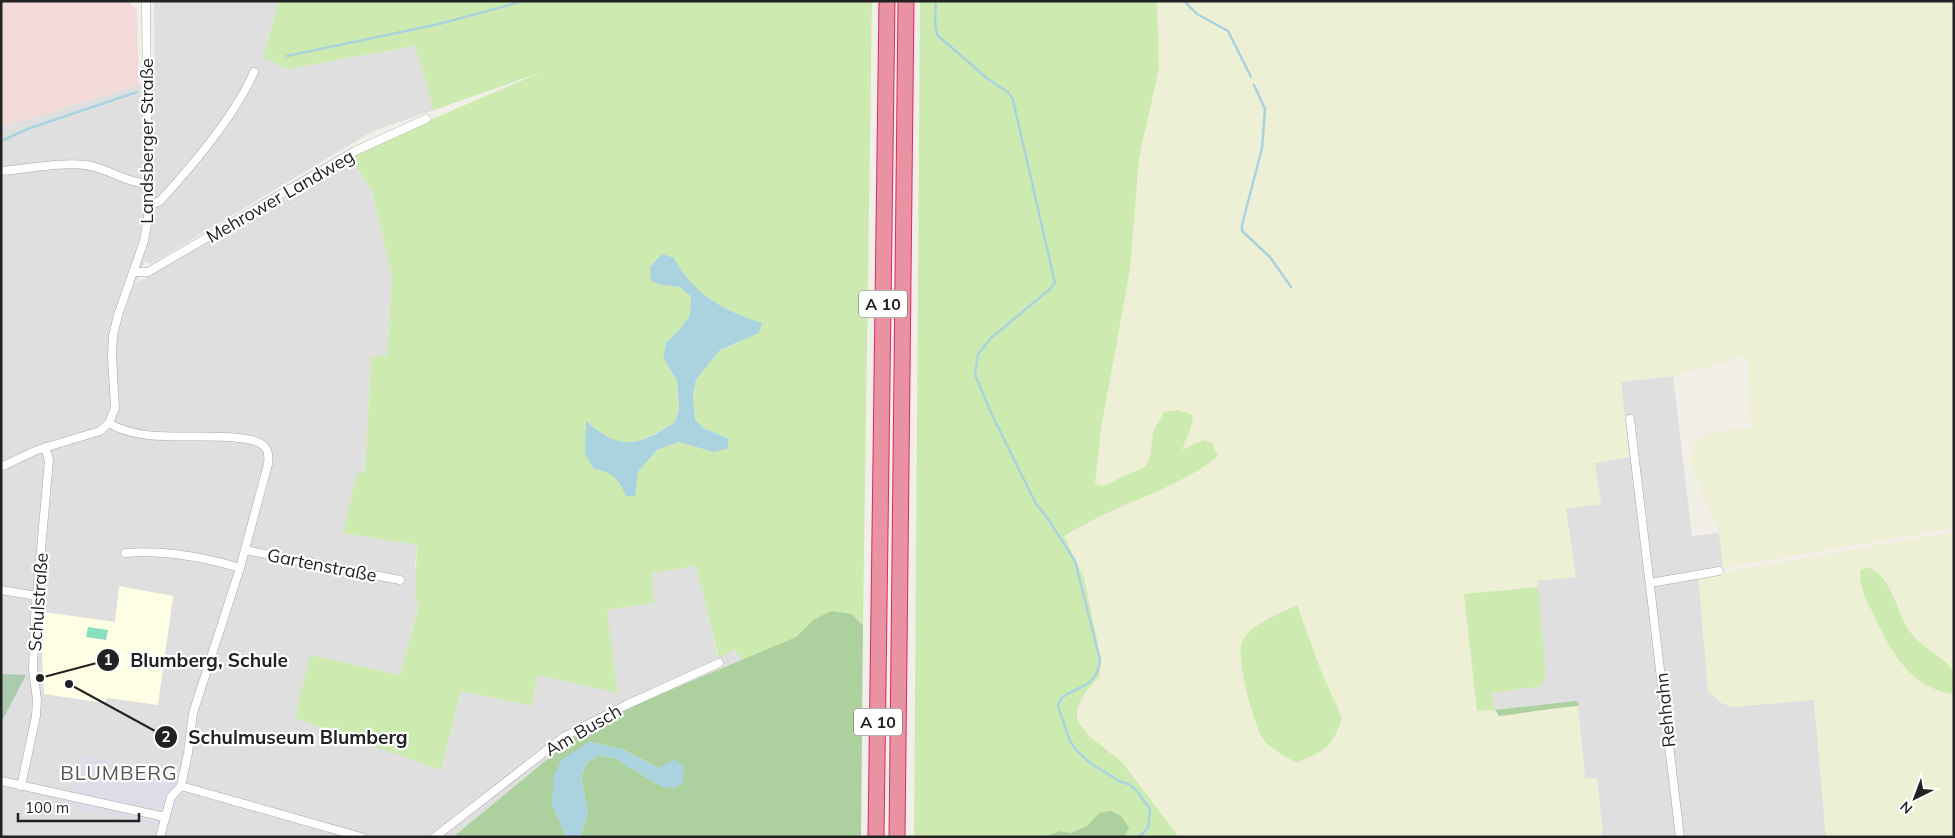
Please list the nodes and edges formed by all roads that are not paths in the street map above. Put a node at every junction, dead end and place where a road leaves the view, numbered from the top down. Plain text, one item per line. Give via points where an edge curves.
1 (146, 1) edge
2 (887, 1) edge
3 (906, 1) edge
4 (254, 72) dead end
5 (426, 119) dead end
6 (1, 172) edge
7 (148, 184) junction
8 (148, 206) junction
9 (135, 272) junction
10 (1630, 420) dead end
11 (110, 423) junction
12 (45, 447) junction
13 (1, 467) edge
14 (245, 550) junction
15 (125, 553) dead end
16 (240, 568) junction
17 (1719, 570) dead end
18 (400, 580) dead end
19 (1650, 583) junction
20 (1, 590) edge
21 (37, 596) junction
22 (719, 663) dead end
23 (2, 781) edge
24 (21, 786) junction
25 (181, 786) junction
26 (1, 791) edge
27 (165, 817) junction
28 (160, 837) edge
29 (361, 837) edge
30 (436, 837) edge
31 (876, 837) edge
32 (897, 837) edge
33 (1680, 837) edge

1 - 7 street, Landsberger Straße
2 - 31 highway, A 10
3 - 32 highway, A 10
4 - 8 street via 242,97 212,138 160,201
5 - 9 street, Mehrower Landweg via 355,151 148,272
6 - 7 street via 85,165
7 - 8 street, Landsberger Straße
8 - 9 street, Landsberger Straße via 144,241
9 - 11 street, Landsberger Straße via 113,336 115,408
10 - 19 street, Rehhahn
11 - 12 street via 94,434
11 - 14 street, Gartenstraße via 137,434 223,436 250,440 265,447 269,454 268,464
12 - 13 street
12 - 21 street, Schulstraße via 49,460
14 - 16 street, Gartenstraße
14 - 18 street, Gartenstraße
15 - 16 street, Gartenstraße via 177,555
16 - 25 street, Gartenstraße via 193,713
17 - 19 street
19 - 33 street, Rehhahn
20 - 21 street
21 - 24 street, Schulstraße via 33,669 36,716
22 - 30 street, Am Busch via 565,736
23 - 24 street
23 - 26 street
24 - 27 street
25 - 27 street, Gartenstraße via 171,797
25 - 29 street
27 - 28 street, Gartenstraße

